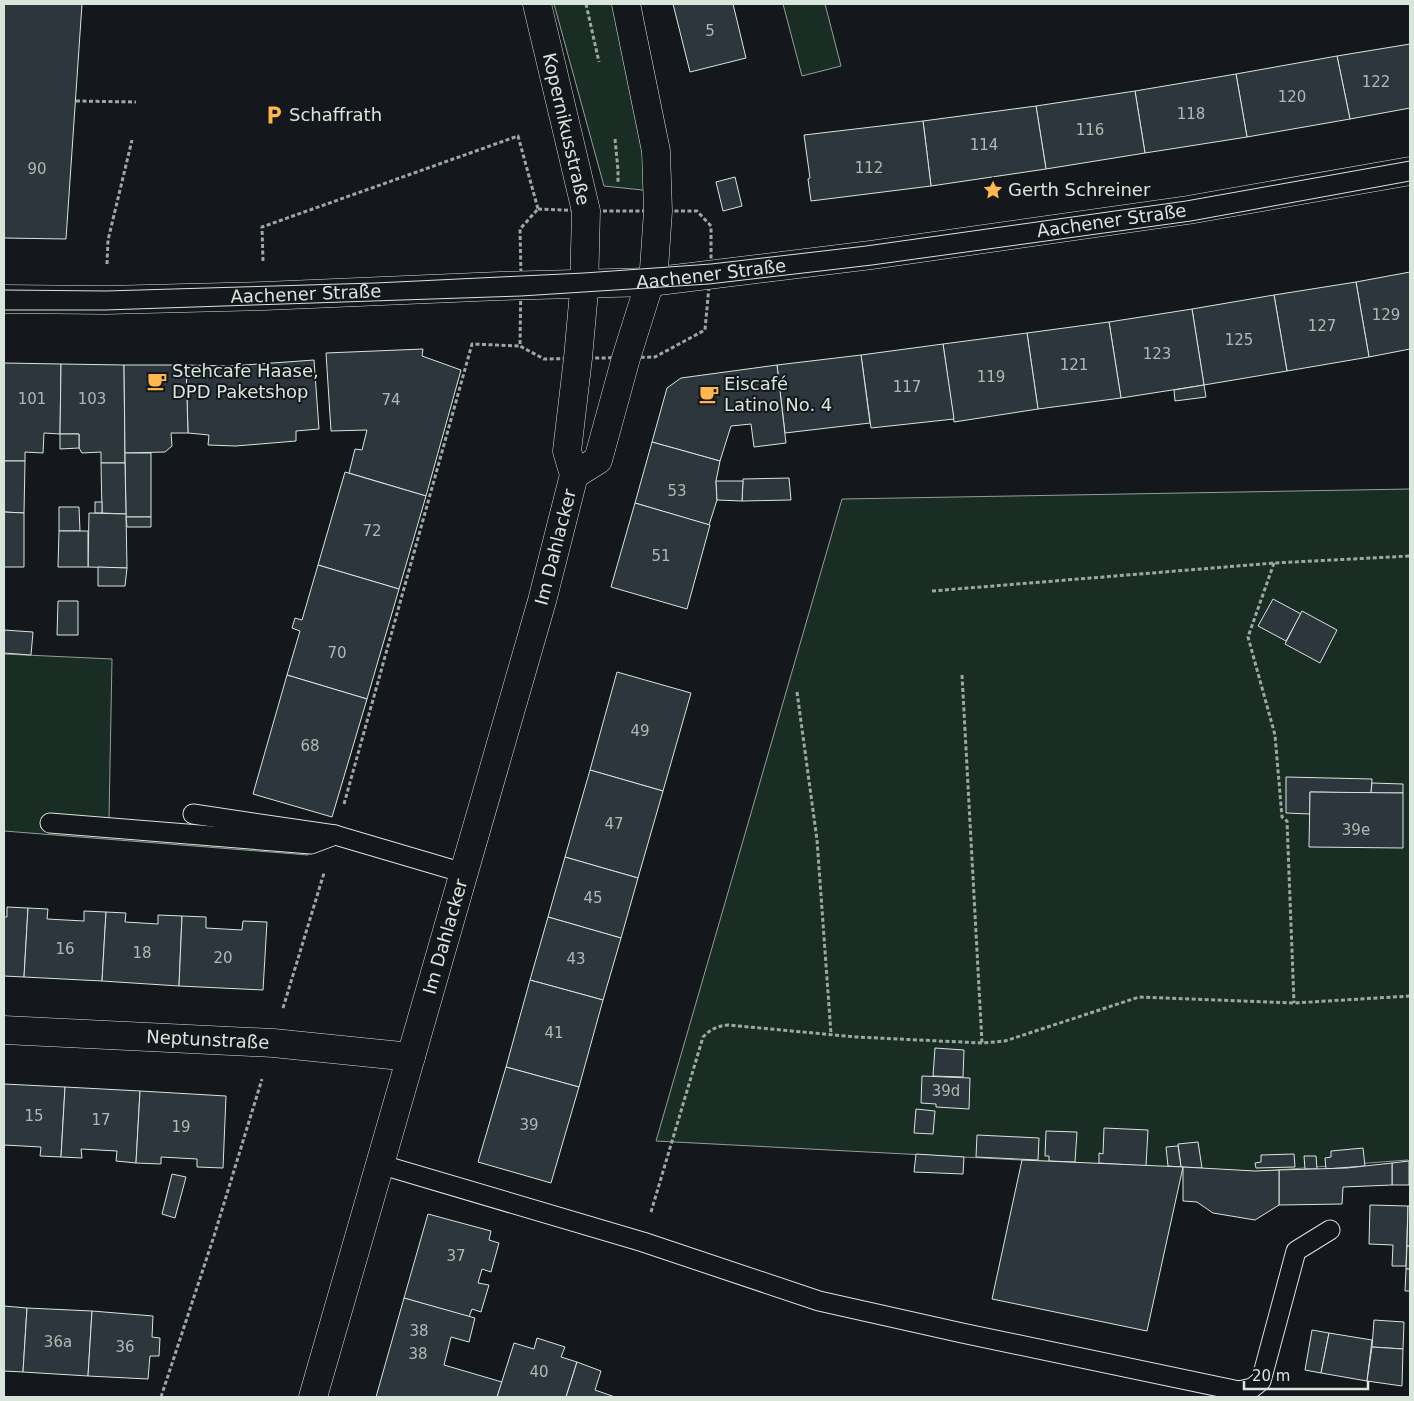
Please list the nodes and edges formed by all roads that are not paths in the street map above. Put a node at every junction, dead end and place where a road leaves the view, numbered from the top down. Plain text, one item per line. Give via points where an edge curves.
1 (538, 4) edge
2 (626, 4) edge
3 (1410, 171) edge
4 (650, 282) junction
5 (584, 284) junction
6 (4, 299) edge
7 (574, 475) junction
8 (193, 814) dead end
9 (50, 822) dead end
10 (335, 835) junction
11 (464, 873) junction
12 (4, 1030) edge
13 (412, 1057) junction
14 (379, 1164) junction
15 (1330, 1230) dead end
16 (313, 1397) edge

1 - 5 street, Kopernikusstraße via 586,211
2 - 4 street via 656,151 658,211 654,269
3 - 4 street, Aachener Straße via 1178,212
4 - 5 street, Aachener Straße
4 - 7 street, Im Dahlacker via 598,460
5 - 6 street, Aachener Straße via 264,296
5 - 7 street, Im Dahlacker via 567,451
7 - 11 street, Im Dahlacker via 542,601
8 - 10 lane
9 - 10 lane via 311,844
10 - 11 lane
11 - 13 street, Im Dahlacker
12 - 13 street, Neptunstraße via 272,1043
13 - 14 street, Im Dahlacker
14 - 15 lane via 643,1242 820,1301 1239,1391 1252,1388 1261,1380 1296,1251
14 - 16 street, Im Dahlacker

